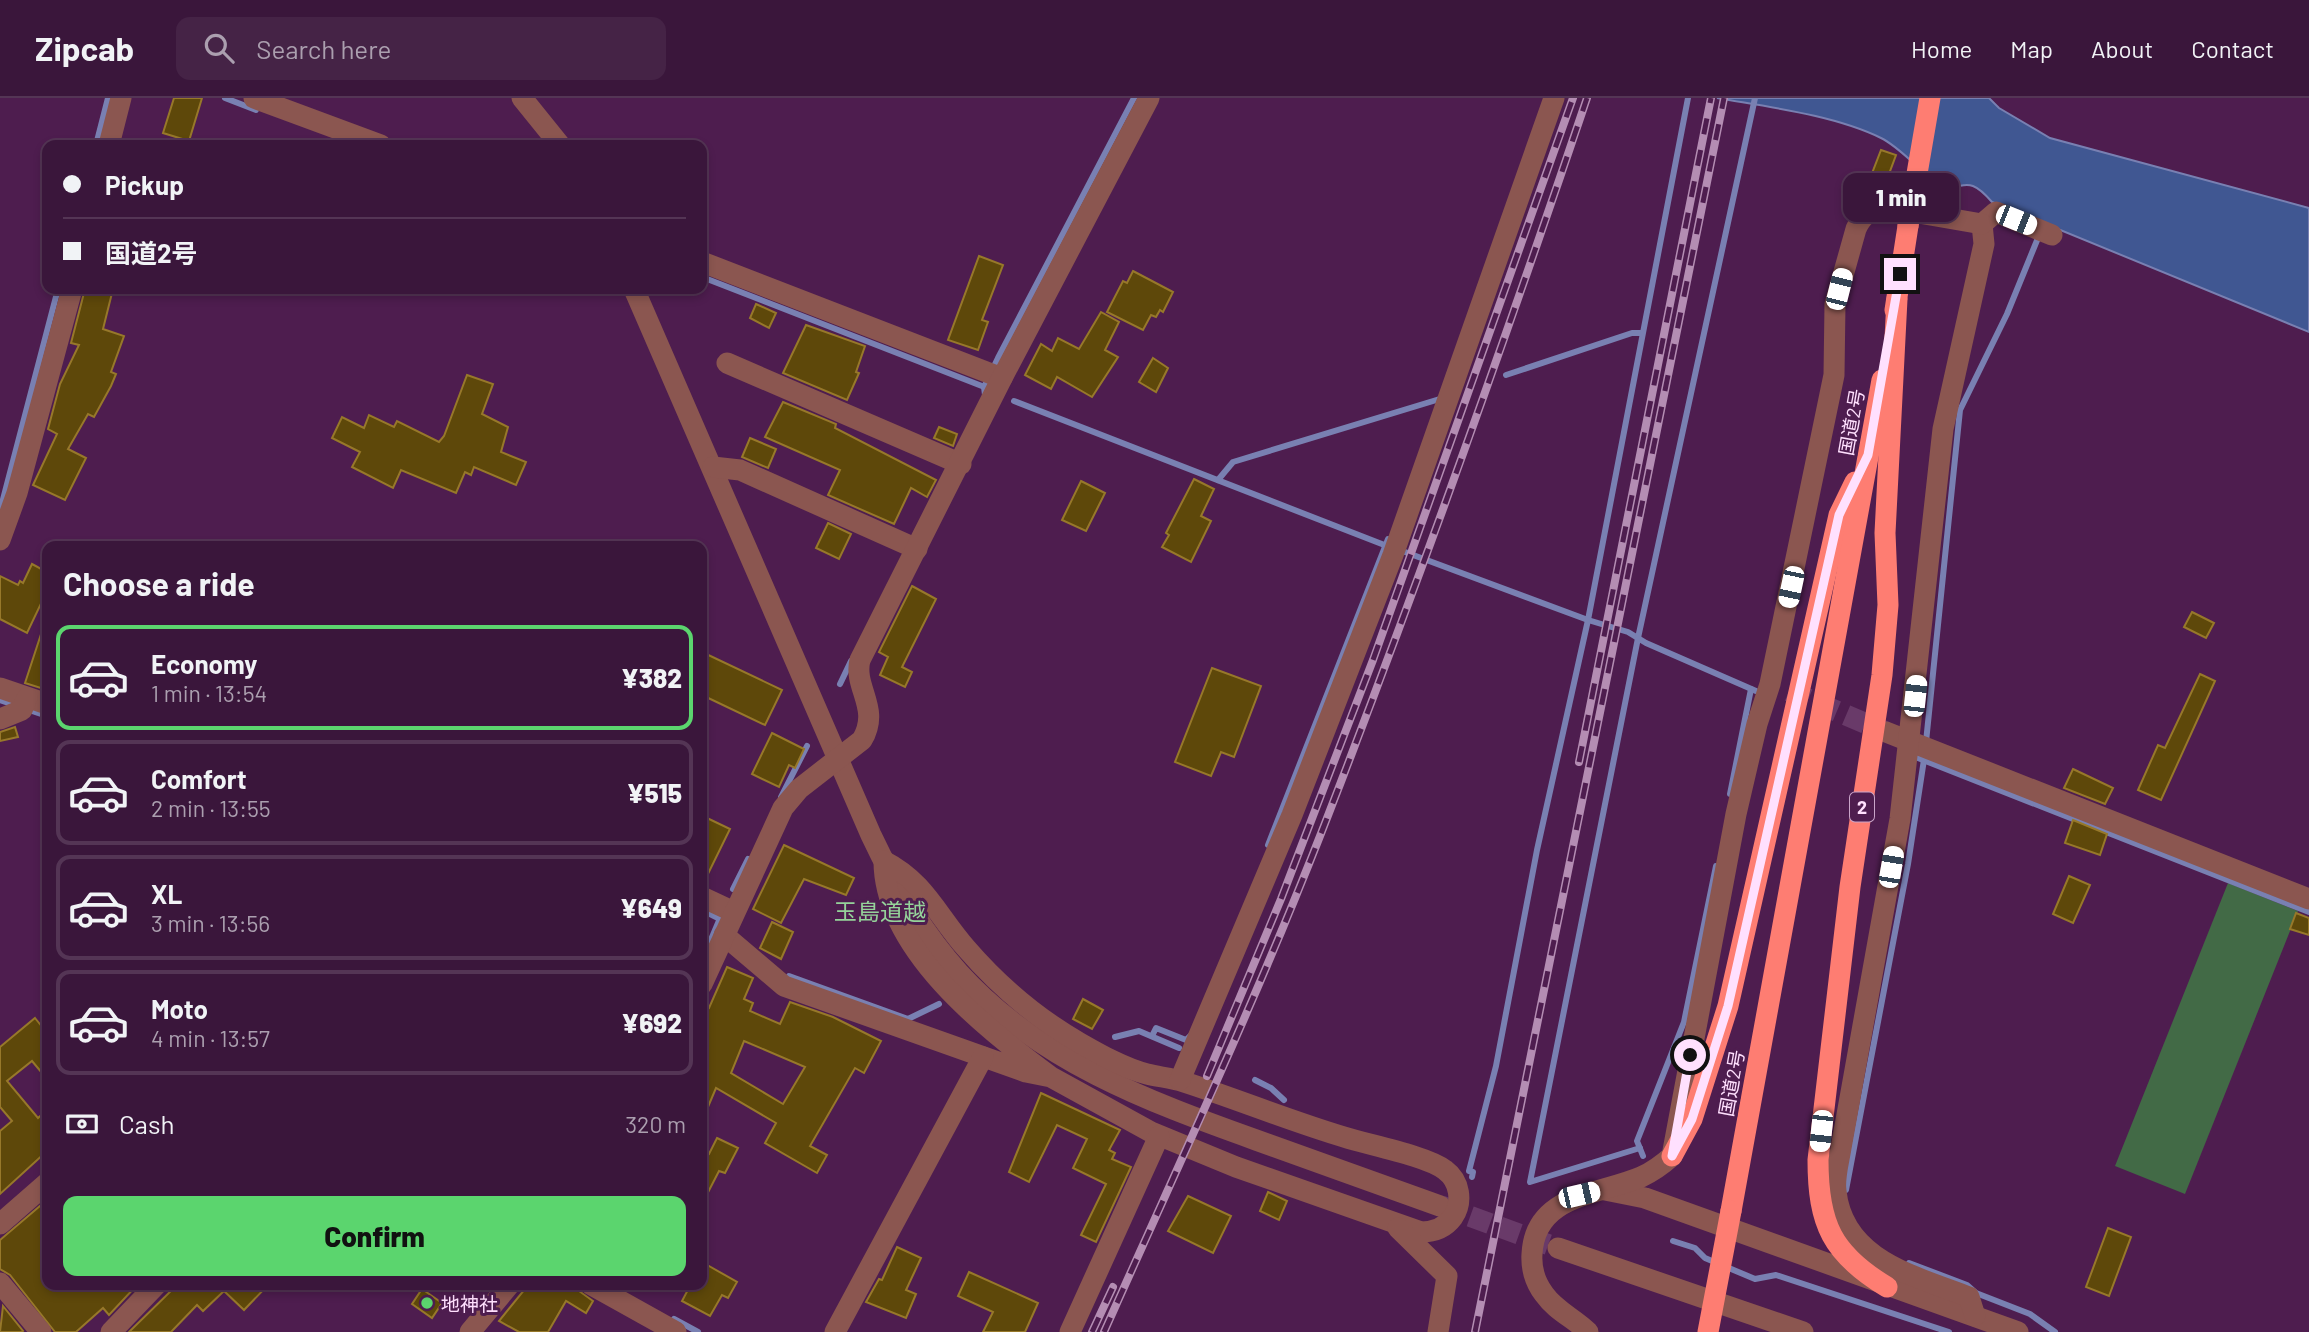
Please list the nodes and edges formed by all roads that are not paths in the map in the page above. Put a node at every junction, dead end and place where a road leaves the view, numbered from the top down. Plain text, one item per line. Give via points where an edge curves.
1 (121, 98) edge
2 (254, 98) edge
3 (522, 98) edge
4 (1149, 98) edge
5 (1554, 98) edge
6 (1930, 98) edge
7 (110, 140) edge
8 (367, 140) edge
9 (555, 140) edge
10 (1982, 224) junction
11 (2044, 232) dead end
12 (707, 264) edge
13 (71, 294) edge
14 (636, 294) edge
15 (1897, 299) junction
16 (727, 363) dead end
17 (994, 374) junction
18 (1868, 455) junction
19 (955, 462) junction
20 (713, 467) junction
21 (0, 540) edge
22 (911, 547) junction
23 (0, 688) edge
24 (30, 704) edge
25 (0, 719) edge
26 (1886, 732) tunnel mouth
27 (1920, 746) junction
28 (838, 760) junction
29 (884, 861) junction
30 (707, 899) edge
31 (2309, 899) edge
32 (734, 912) junction
33 (724, 935) junction
34 (707, 973) edge
35 (983, 1057) junction
36 (1051, 1077) junction
37 (1180, 1080) junction
38 (1159, 1136) junction
39 (1672, 1156) junction
40 (42, 1187) edge
41 (1603, 1189) junction
42 (1440, 1206) tunnel mouth
43 (0, 1224) edge
44 (1397, 1226) junction
45 (1558, 1248) tunnel mouth
46 (0, 1283) edge
47 (1887, 1287) junction
48 (151, 1290) edge
49 (505, 1290) edge
50 (601, 1290) edge
51 (1975, 1316) junction
52 (1590, 1330) edge
53 (41, 1332) edge
54 (111, 1332) edge
55 (470, 1332) edge
56 (676, 1332) edge
57 (835, 1332) edge
58 (1070, 1332) edge
59 (1438, 1332) edge
60 (1708, 1332) edge
61 (1803, 1332) edge
62 (2018, 1332) edge

1 - 7 street
2 - 8 street
3 - 9 street
4 - 17 street
5 - 37 street via 1403,529 1292,815
6 - 15 highway, 国道2号 / 2, bridge
10 - 11 street via 1996,212
10 - 27 street via 1983,244 1943,429
10 - 39 street via 1884,207 1860,219 1835,304 1834,375 1779,687 1757,724 1736,814
12 - 17 street
13 - 21 street
14 - 20 street
15 - 18 highway, 国道2号 / 2
15 - 47 highway, 2 via 1882,675 1850,887 1818,1160 1820,1202 1830,1235 1853,1264
16 - 19 street
17 - 19 street
18 - 39 highway, 2 via 1839,515 1728,1006 1692,1119
18 - 60 highway, 国道2号 / 2, bridge
19 - 22 street
20 - 22 street via 740,470
20 - 28 street
22 - 28 street via 859,665 869,707 867,731
23 - 24 street
24 - 25 street
26 - 27 street
27 - 31 street
27 - 51 street via 1900,818 1836,1191 1847,1227 1860,1245 1882,1263 1969,1297
28 - 29 street
28 - 32 street via 799,789 783,808
29 - 36 street via 888,902 917,949 991,1032
29 - 37 street via 906,873 969,952 1045,1021 1111,1060 1146,1074
29 - 42 street via 924,927 960,973 1047,1048 1114,1086
30 - 32 street
32 - 33 street
33 - 34 street
33 - 35 street via 784,986
35 - 36 street
35 - 57 street
36 - 38 street
37 - 44 street via 1432,1164 1451,1175 1459,1197 1449,1222 1429,1232
38 - 44 street
38 - 58 street
39 - 41 street via 1642,1177
40 - 43 street
41 - 47 street via 1645,1198
41 - 52 street via 1556,1207 1539,1227 1532,1247 1534,1274 1544,1296
44 - 59 street via 1447,1276
45 - 61 street
46 - 53 street
47 - 51 street
48 - 54 street
49 - 55 street
50 - 56 street
51 - 62 street

